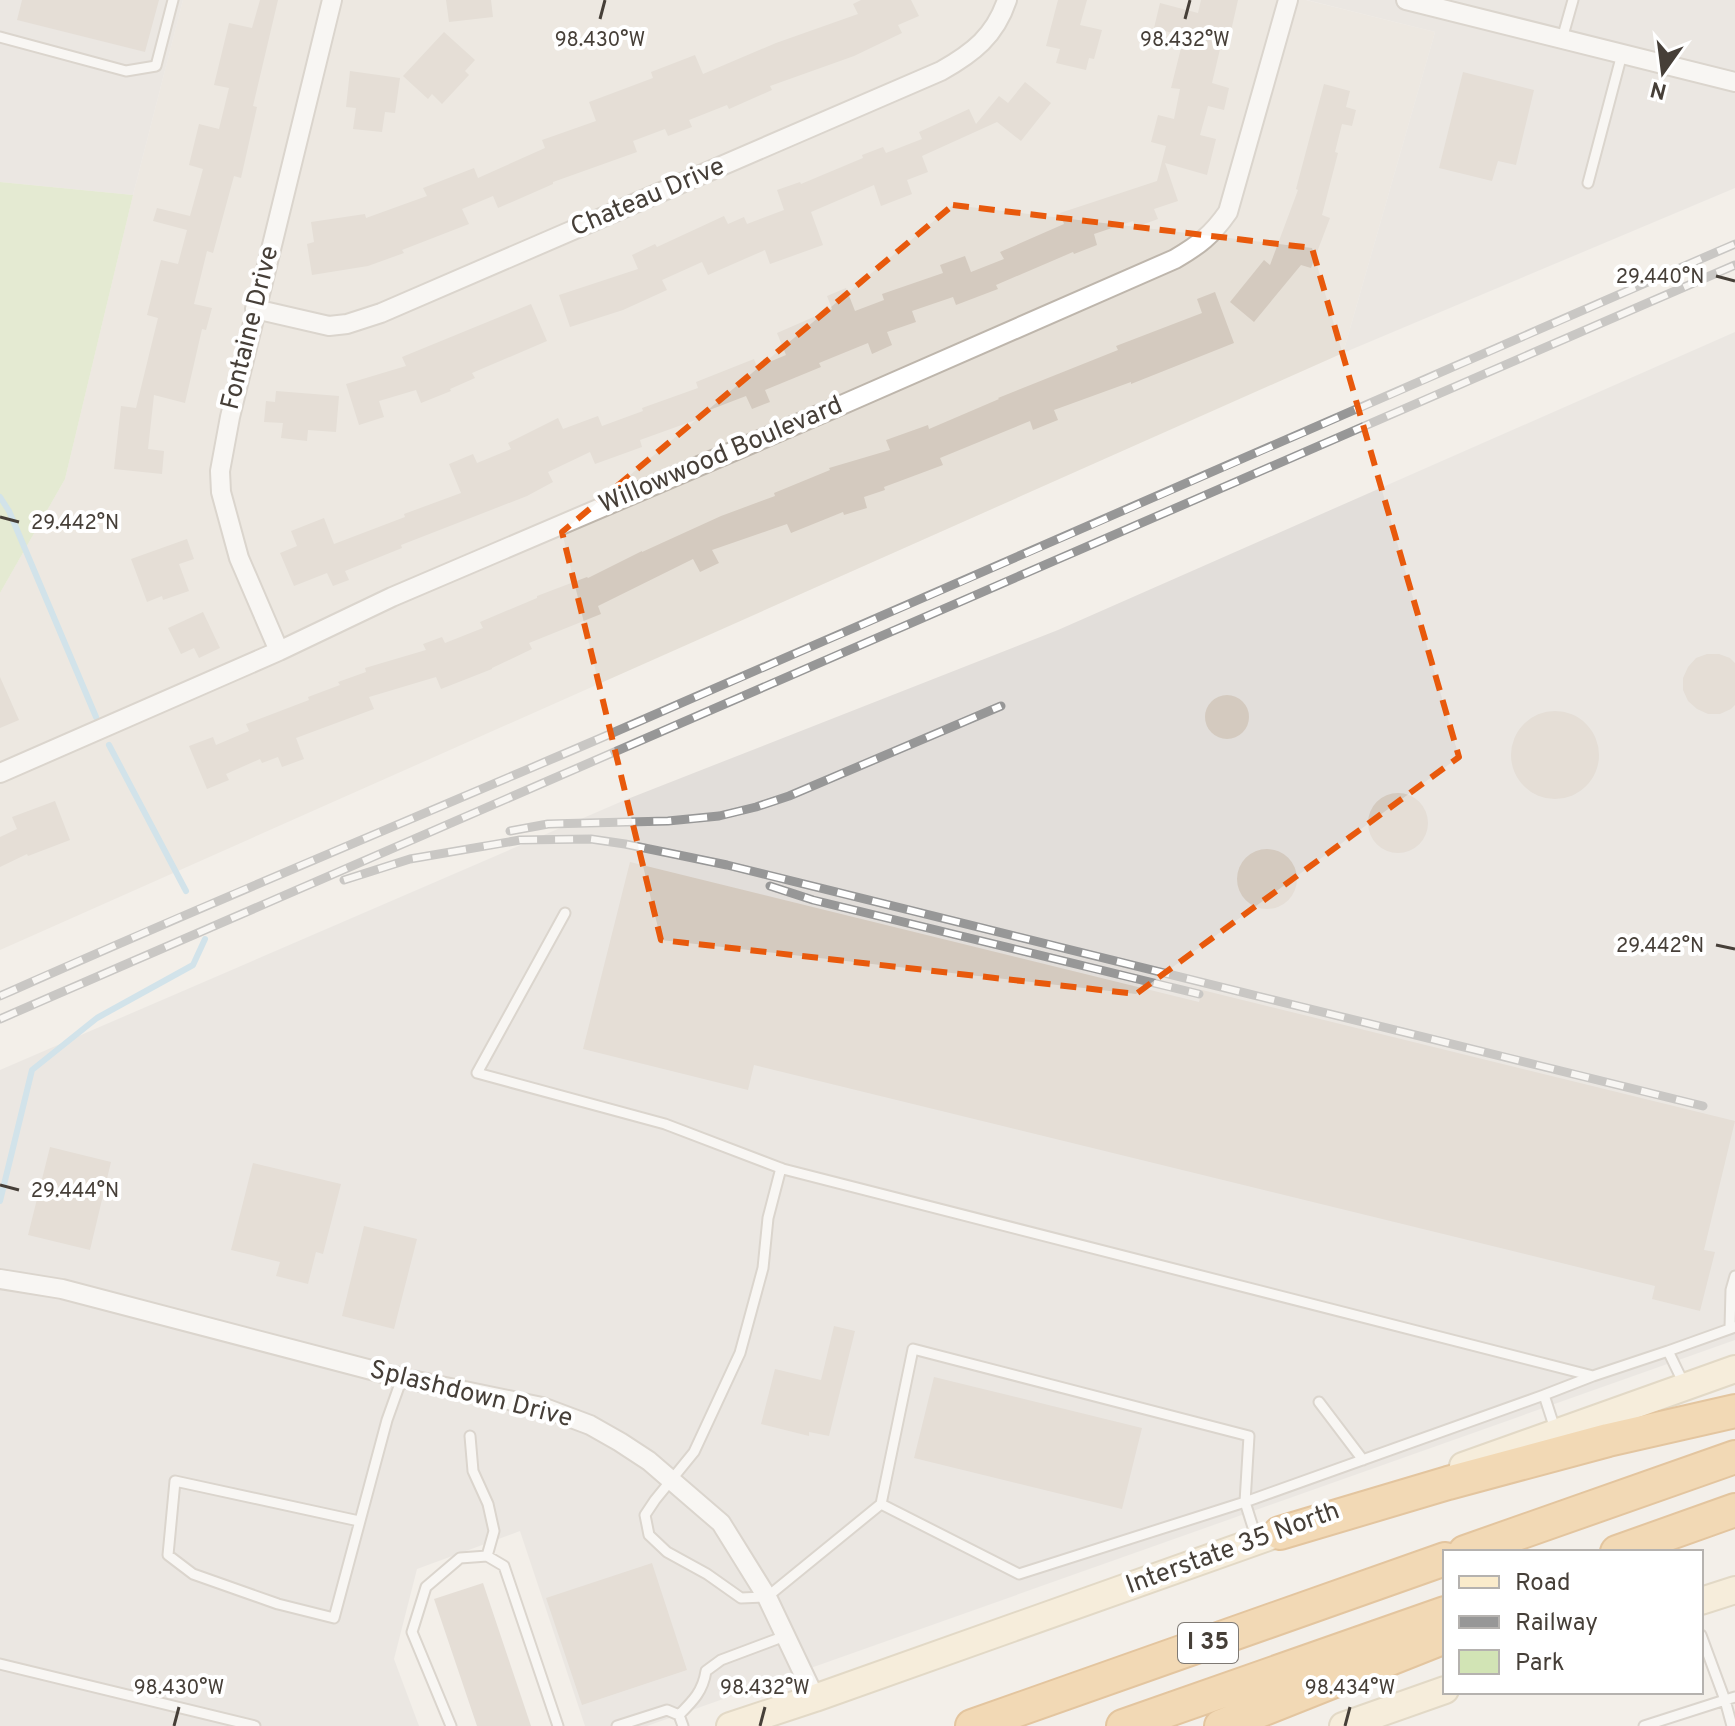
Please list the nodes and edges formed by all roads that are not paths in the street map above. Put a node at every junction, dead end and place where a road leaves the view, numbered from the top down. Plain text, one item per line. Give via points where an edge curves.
1 (173, 0) edge
2 (332, 0) edge
3 (1007, 0) edge
4 (1288, 0) edge
5 (1406, 0) edge
6 (1573, 0) edge
7 (0, 37) edge
8 (1562, 39) junction
9 (1622, 54) junction
10 (1735, 82) edge
11 (1588, 183) dead end
12 (255, 309) junction
13 (279, 651) junction
14 (0, 773) edge
15 (565, 913) dead end
16 (781, 1168) junction
17 (1735, 1276) edge
18 (0, 1279) edge
19 (1733, 1327) edge
20 (1668, 1351) junction
21 (1735, 1369) edge
22 (1593, 1376) junction
23 (402, 1378) junction
24 (1685, 1386) junction
25 (1544, 1395) junction
26 (1319, 1402) dead end
27 (1735, 1411) edge
28 (1556, 1432) junction
29 (470, 1436) dead end
30 (1735, 1457) edge
31 (1363, 1460) junction
32 (671, 1479) junction
33 (1245, 1502) junction
34 (881, 1504) junction
35 (1735, 1510) edge
36 (359, 1521) junction
37 (1735, 1523) edge
38 (1269, 1537) junction
39 (1471, 1550) edge
40 (1623, 1550) edge
41 (1667, 1550) edge
42 (487, 1556) junction
43 (1443, 1560) edge
44 (1735, 1590) edge
45 (767, 1597) junction
46 (1703, 1600) edge
47 (1443, 1614) edge
48 (785, 1636) junction
49 (1443, 1638) edge
50 (1703, 1639) edge
51 (0, 1664) edge
52 (1443, 1691) edge
53 (815, 1698) junction
54 (1730, 1698) edge
55 (679, 1715) junction
56 (1386, 1719) edge
57 (255, 1726) edge
58 (451, 1726) edge
59 (558, 1726) edge
60 (617, 1726) edge
61 (683, 1726) edge
62 (730, 1726) edge
63 (972, 1726) edge
64 (1123, 1726) edge
65 (1221, 1726) edge
66 (1343, 1726) edge
67 (1644, 1726) edge
68 (1732, 1726) edge

1 - 7 lane via 156,66 126,71
2 - 12 street, Fontaine Drive
3 - 12 street, Chateau Drive via 986,40 941,71 381,313 329,326
4 - 13 street, Willowwood Boulevard via 1228,212 1197,246
5 - 8 street
6 - 8 lane
8 - 9 street
9 - 10 street
9 - 11 lane
12 - 13 street, Fontaine Drive via 227,431 221,492 239,558
13 - 14 street, Willowwood Boulevard
15 - 16 lane via 477,1073 665,1124
16 - 22 lane
16 - 32 lane via 763,1268 740,1353 694,1452
17 - 19 lane
18 - 23 street, Splashdown Drive via 62,1289
19 - 20 lane
20 - 22 lane
20 - 24 lane
21 - 24 main road, Interstate 35 North
22 - 25 lane
23 - 32 street, Splashdown Drive via 542,1407 590,1425
23 - 36 lane
24 - 28 main road, Interstate 35 North
25 - 28 lane
25 - 31 lane
26 - 31 lane
27 - 38 highway via 1448,1483
28 - 38 main road, Interstate 35 North
29 - 42 lane via 473,1471 494,1531
30 - 39 highway
31 - 33 lane
32 - 45 street, Splashdown Drive via 721,1523
32 - 45 lane via 645,1515 649,1535 741,1598
33 - 34 lane via 1019,1574
33 - 34 lane via 1249,1436 913,1349
33 - 38 lane
34 - 45 lane
35 - 40 highway
36 - 36 lane via 334,1618 193,1574 168,1555 175,1481
37 - 41 highway
38 - 53 main road, Interstate 35 North
42 - 58 lane via 460,1558 426,1587 412,1632
42 - 59 lane via 504,1566
43 - 63 highway, I 35
44 - 46 main road
45 - 48 street, Splashdown Drive
47 - 64 highway, I 35
48 - 53 street, Splashdown Drive
48 - 55 lane via 706,1671 698,1696
49 - 65 highway
50 - 54 lane
51 - 57 lane
52 - 56 main road
53 - 62 main road, Interstate 35 North
54 - 67 lane
54 - 68 lane
55 - 60 lane via 667,1710
55 - 61 lane
56 - 66 main road

